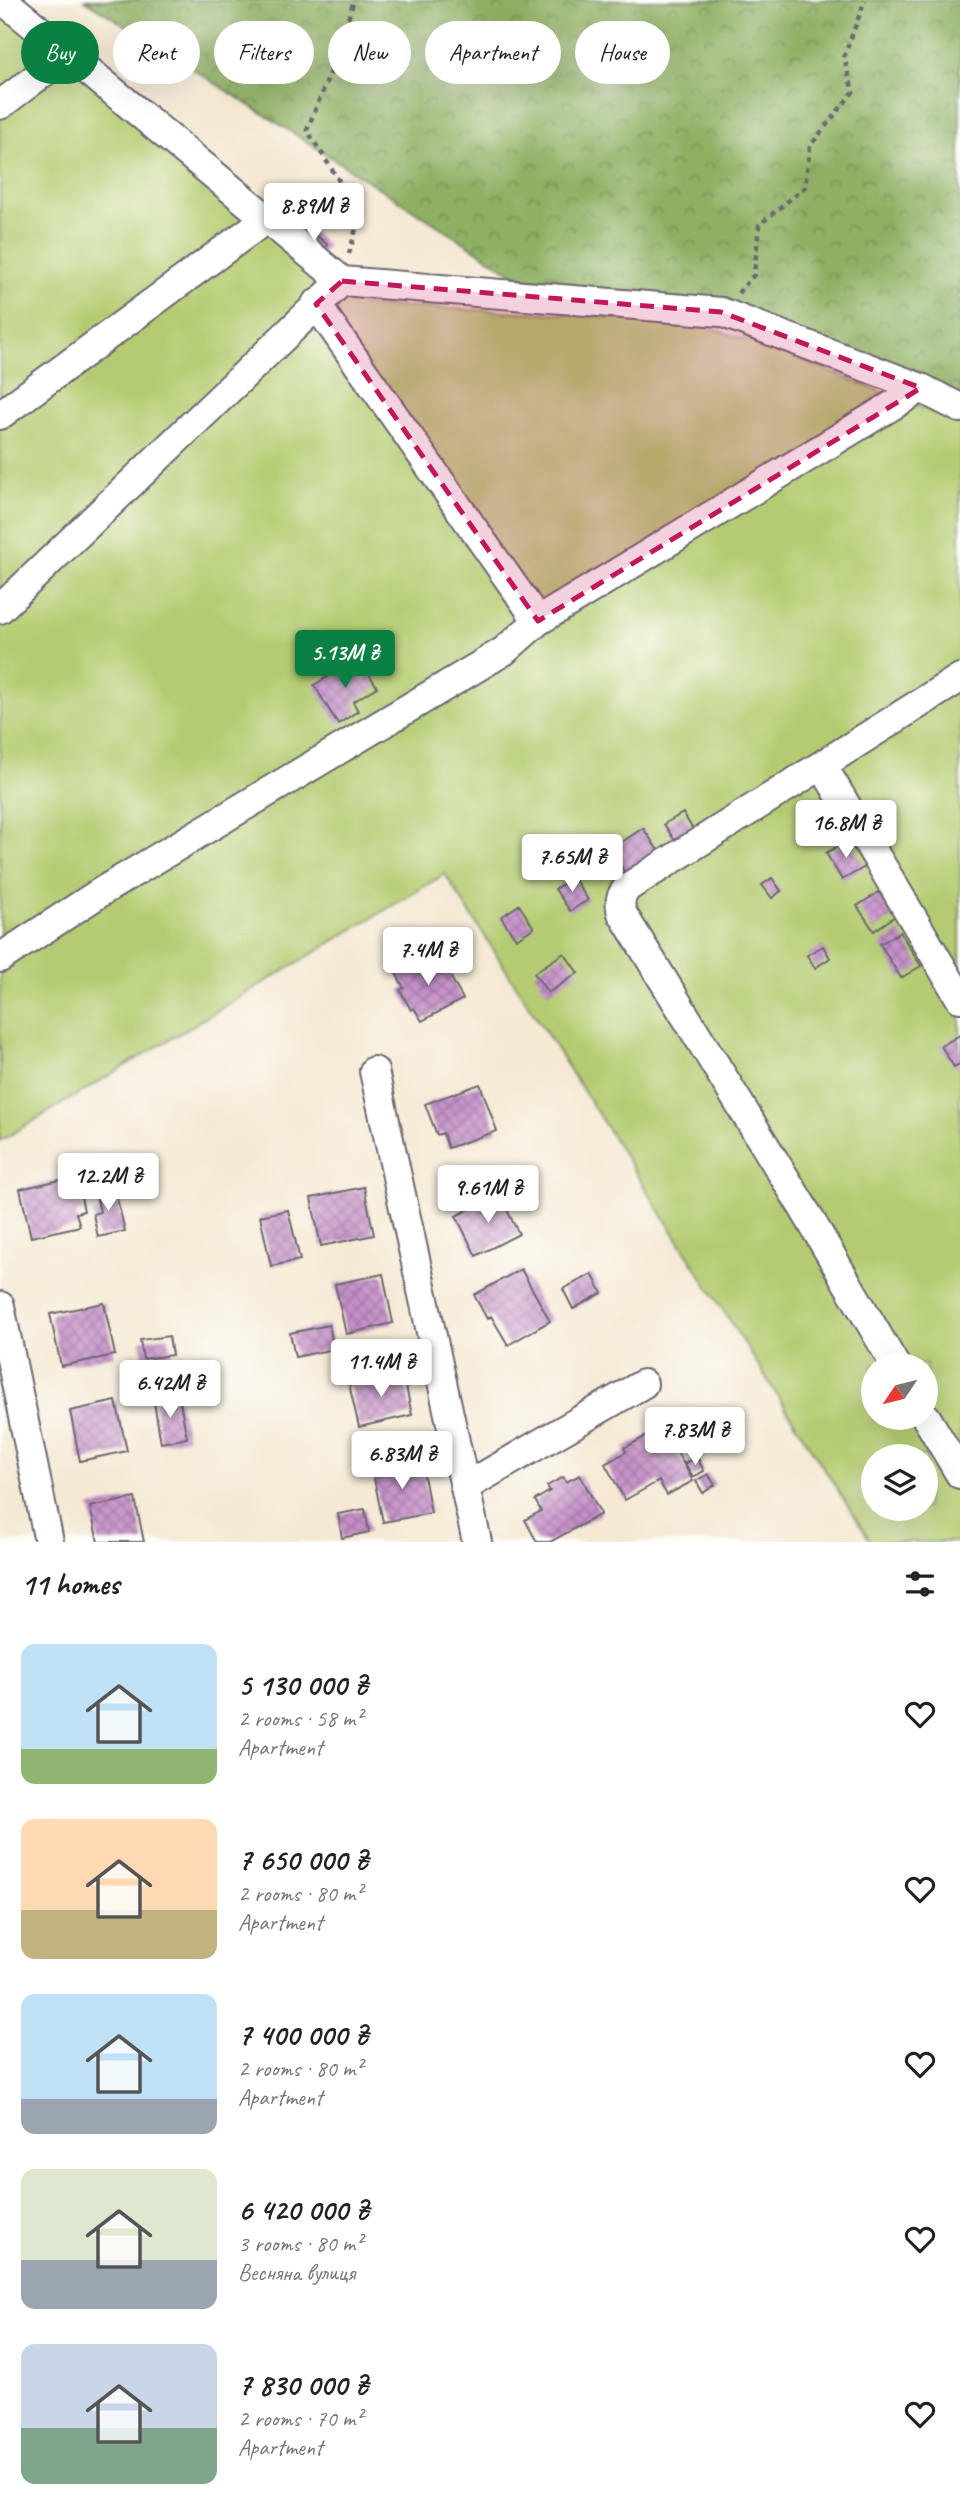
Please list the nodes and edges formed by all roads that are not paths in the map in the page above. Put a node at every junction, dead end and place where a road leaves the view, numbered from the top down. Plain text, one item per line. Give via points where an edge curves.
1 (3, 0) edge
2 (29, 21) edge
3 (99, 78) edge
4 (28, 84) edge
5 (0, 105) edge
6 (266, 219) junction
7 (342, 281) junction
8 (316, 304) junction
9 (921, 388) junction
10 (960, 408) edge
11 (0, 415) edge
12 (0, 609) edge
13 (538, 621) junction
14 (960, 678) edge
15 (822, 765) junction
16 (0, 957) edge
17 (960, 998) edge
18 (374, 1071) dead end
19 (0, 1306) edge
20 (888, 1353) edge
21 (643, 1384) dead end
22 (934, 1430) edge
23 (960, 1474) edge
24 (465, 1487) junction
25 (49, 1542) edge
26 (477, 1542) edge

1 - 2 street
3 - 6 street
4 - 5 street
6 - 7 street
6 - 11 street
7 - 8 street
7 - 9 street via 721,313
8 - 12 street
8 - 13 street
9 - 10 street
9 - 13 street
13 - 16 street via 504,651
14 - 15 street
15 - 17 street
15 - 20 street via 628,887 620,904
18 - 24 street
19 - 25 street
21 - 24 street
22 - 23 street
24 - 26 street

